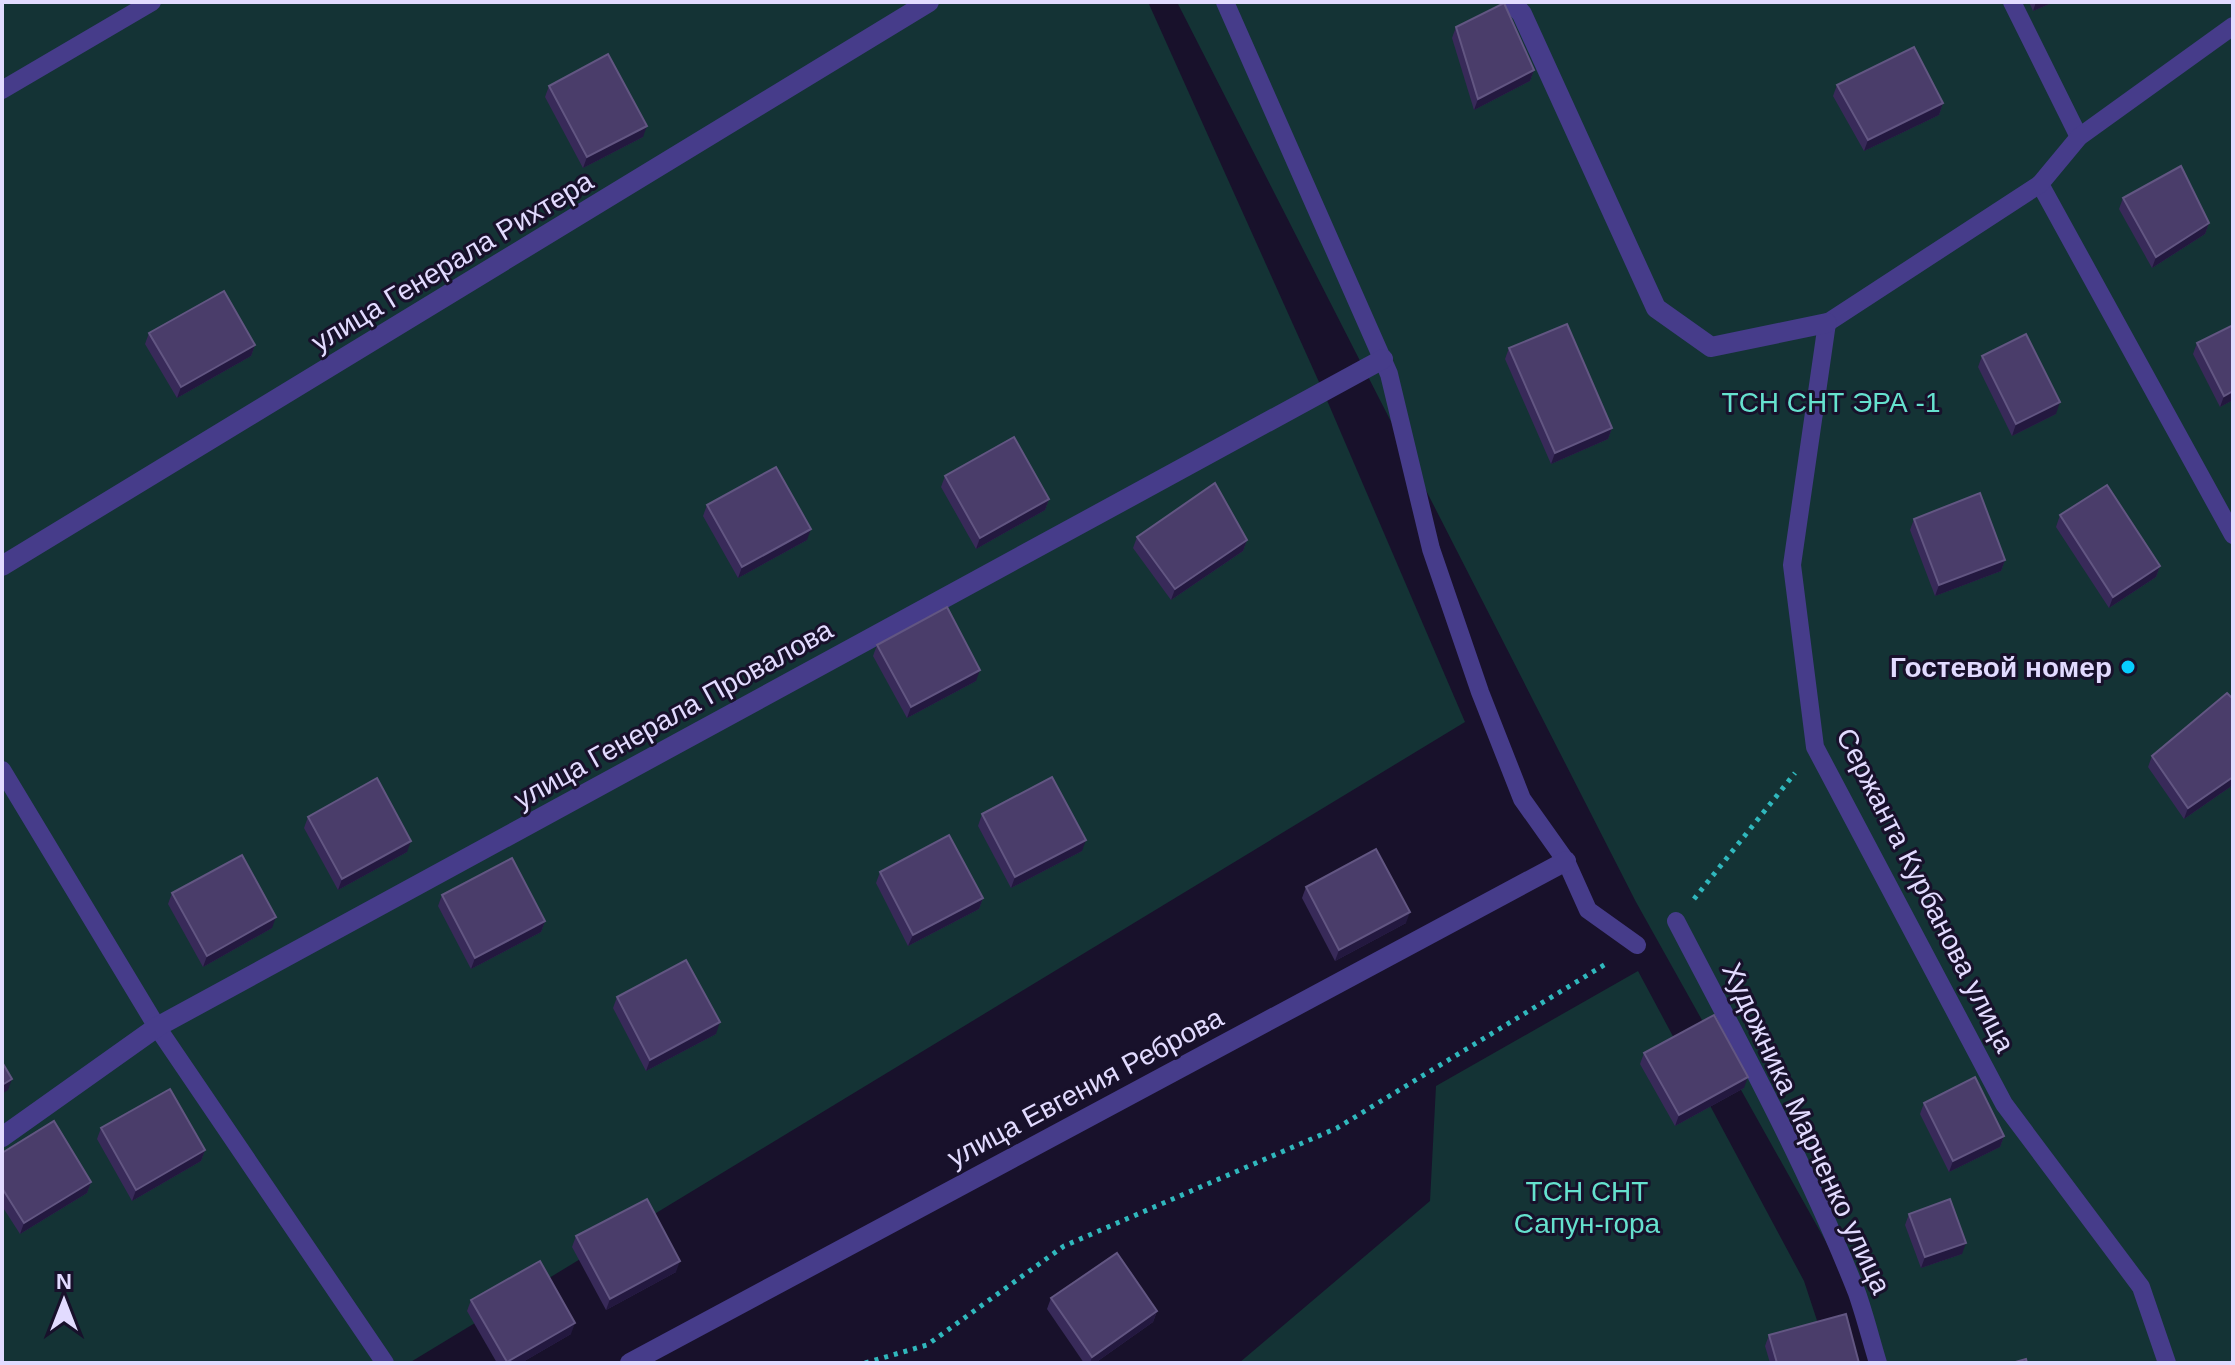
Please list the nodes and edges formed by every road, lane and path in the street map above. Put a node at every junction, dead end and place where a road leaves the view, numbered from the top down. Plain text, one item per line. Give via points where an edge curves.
1 (152, 2) edge
2 (929, 2) edge
3 (1225, 2) edge
4 (1512, 2) edge
5 (2012, 2) edge
6 (2233, 26) edge
7 (2, 90) edge
8 (2079, 137) junction
9 (2040, 184) junction
10 (1827, 323) junction
11 (1383, 359) junction
12 (2233, 535) edge
13 (2, 566) edge
14 (1815, 747) junction
15 (2, 770) edge
16 (1566, 861) junction
17 (1676, 921) joint
18 (1637, 945) joint
19 (157, 1027) junction
20 (2, 1137) edge
21 (385, 1363) edge
22 (630, 1363) edge
23 (865, 1363) edge
24 (1878, 1363) edge
25 (2167, 1363) edge

1 - 7 lane
2 - 13 street, улица Генерала Рихтера
3 - 11 lane
4 - 10 street via 1656,308 1711,347
5 - 8 lane
6 - 8 lane
8 - 9 lane
9 - 10 lane
9 - 12 lane
10 - 14 lane, Сержанта Курбанова улица via 1792,565
11 - 16 lane via 1431,549 1480,692 1522,799
11 - 19 street, улица Генерала Провалова
14 - 17 path
14 - 25 lane, Сержанта Курбанова улица via 2004,1104 2141,1287
15 - 19 lane
16 - 18 lane via 1588,910
16 - 22 street, улица Евгения Реброва
17 - 24 lane, Художника Марченко улица via 1812,1191 1858,1295
18 - 23 path via 1337,1128 1064,1246 927,1345
19 - 20 street, улица Генерала Провалова
19 - 21 lane

